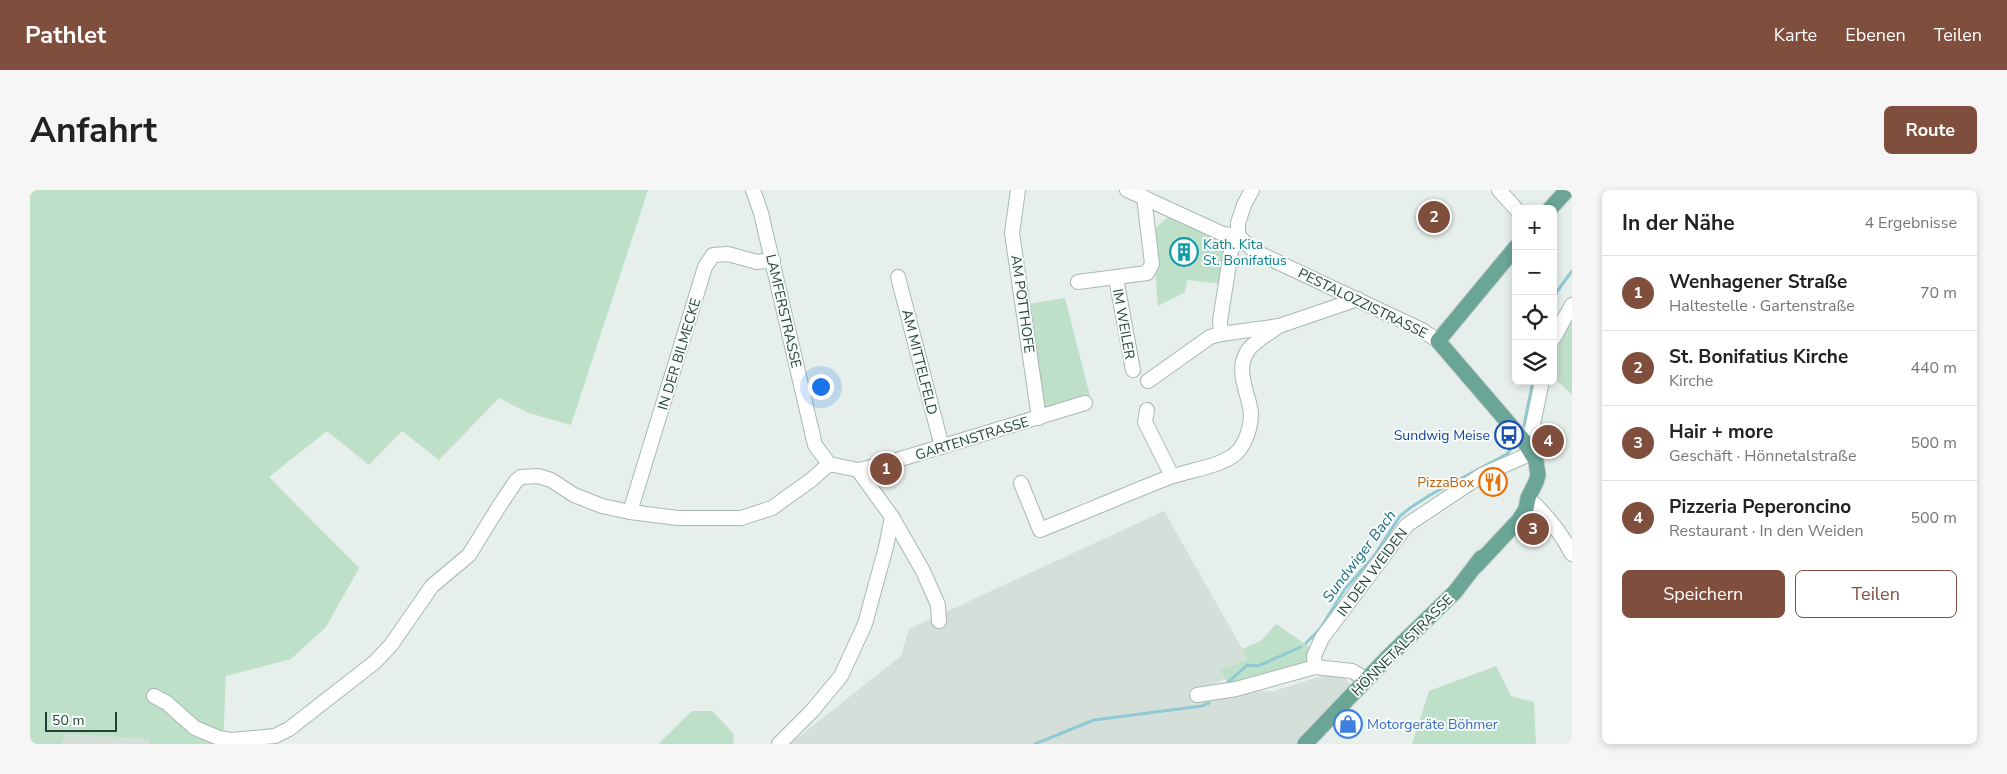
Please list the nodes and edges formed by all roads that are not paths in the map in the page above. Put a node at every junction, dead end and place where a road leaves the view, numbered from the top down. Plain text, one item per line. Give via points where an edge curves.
1 (753, 190) edge
2 (1018, 190) edge
3 (1127, 190) edge
4 (1252, 190) edge
5 (1499, 190) edge
6 (1568, 190) edge
7 (1144, 197) junction
8 (1512, 205) edge
9 (1554, 205) edge
10 (1238, 236) junction
11 (1514, 250) edge
12 (773, 260) junction
13 (898, 277) dead end
14 (1116, 278) junction
15 (1078, 282) dead end
16 (1358, 299) junction
17 (1572, 306) edge
18 (1279, 326) junction
19 (1557, 331) edge
20 (1221, 334) junction
21 (1438, 341) junction
22 (1132, 370) dead end
23 (1148, 381) dead end
24 (1541, 385) edge
25 (1086, 403) dead end
26 (1147, 410) dead end
27 (1039, 418) junction
28 (942, 447) junction
29 (1528, 447) junction
30 (829, 464) junction
31 (858, 470) junction
32 (1172, 476) junction
33 (1021, 483) dead end
34 (1528, 498) junction
35 (630, 512) junction
36 (892, 518) junction
37 (1572, 554) edge
38 (939, 621) dead end
39 (1315, 666) junction
40 (1365, 681) junction
41 (1197, 695) dead end
42 (154, 696) dead end
43 (779, 744) edge
44 (1304, 744) edge

1 - 12 street, LAMFERSTRASSE
2 - 27 street, AM POTTHOFE via 1012,232
3 - 7 street, PESTALOZZISTRASSE
4 - 10 street via 1238,223
5 - 8 street
6 - 9 main road
7 - 10 street, PESTALOZZISTRASSE via 1223,234
7 - 14 street, IM WEILER via 1152,264 1147,273
10 - 16 street, PESTALOZZISTRASSE via 1256,252
10 - 20 street via 1230,251 1220,320
11 - 21 main road
12 - 30 street, LAMFERSTRASSE via 815,445
12 - 35 street, IN DER BILMECKE via 757,262 728,254 712,255 705,267
13 - 28 street, AM MITTELFELD
14 - 15 street, IM WEILER
14 - 22 street, IM WEILER
16 - 18 street
16 - 21 street, PESTALOZZISTRASSE
17 - 19 street
18 - 20 street
18 - 32 street via 1249,348 1241,364 1251,409 1246,438 1239,451 1223,460
20 - 23 street via 1210,337
21 - 29 main road, HÖNNETALSTRASSE
24 - 29 street
25 - 27 street, GARTENSTRASSE
26 - 32 street via 1145,422
27 - 28 street, GARTENSTRASSE
28 - 31 street, GARTENSTRASSE
29 - 34 main road, HÖNNETALSTRASSE via 1536,461 1538,475
29 - 39 street, IN DEN WEIDEN via 1406,525 1322,638 1314,656
30 - 31 street
30 - 35 street via 772,508 741,518 678,518
31 - 36 street
32 - 33 street via 1040,530
34 - 37 street via 1540,508
34 - 40 main road, HÖNNETALSTRASSE via 1519,520 1455,592
35 - 42 street via 574,495 551,480 538,476 521,477 469,555 432,586 391,645 289,729 275,736 219,738 195,728
36 - 38 street via 923,571 938,605
36 - 43 street via 865,624 841,676
39 - 40 street via 1352,671
39 - 41 street via 1236,689
40 - 44 main road, HÖNNETALSTRASSE

